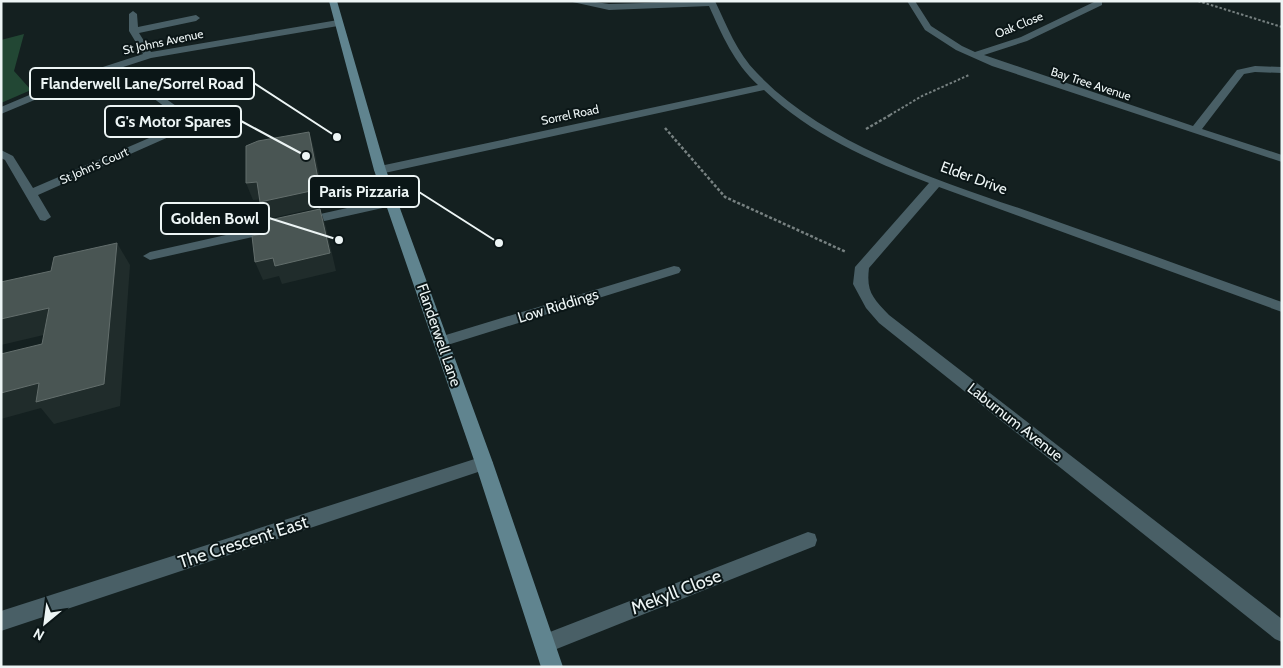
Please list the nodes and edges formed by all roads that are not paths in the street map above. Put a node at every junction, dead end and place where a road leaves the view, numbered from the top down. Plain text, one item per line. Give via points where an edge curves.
1 (333, 1) edge
2 (572, 1) edge
3 (911, 1) edge
4 (712, 2) edge
5 (1099, 3) dead end
6 (133, 14) dead end
7 (196, 18) dead end
8 (338, 23) junction
9 (134, 31) junction
10 (149, 55) junction
11 (975, 55) junction
12 (1282, 70) edge
13 (137, 81) dead end
14 (765, 87) junction
15 (1, 111) edge
16 (212, 114) dead end
17 (193, 123) junction
18 (1195, 130) junction
19 (1, 153) edge
20 (1282, 159) edge
21 (380, 170) junction
22 (937, 182) junction
23 (30, 194) junction
24 (392, 202) junction
25 (45, 217) dead end
26 (150, 256) dead end
27 (674, 270) dead end
28 (1282, 307) edge
29 (441, 342) junction
30 (484, 463) junction
31 (808, 540) dead end
32 (1, 621) edge
33 (1282, 632) edge
34 (544, 644) junction
35 (552, 667) edge

1 - 8 street, Flanderwell Lane
2 - 4 street via 609,7
3 - 11 street, Bay Tree Avenue via 928,28
4 - 14 street, Elder Drive via 733,51
5 - 11 street, Oak Close via 1024,38
6 - 9 street
7 - 9 street
8 - 10 street, St Johns Avenue
8 - 21 street, Flanderwell Lane
9 - 10 street
10 - 15 street, St Johns Avenue via 76,79
11 - 18 street, Bay Tree Avenue
12 - 18 street via 1241,72
13 - 17 street
14 - 21 street, Sorrel Road
14 - 22 street, Elder Drive via 783,103 847,141
16 - 17 street, St John's Court
17 - 23 street, St John's Court
18 - 20 street, Bay Tree Avenue
19 - 23 street via 8,158
21 - 24 street, Flanderwell Lane
22 - 28 street, Elder Drive
22 - 33 street, Laburnum Avenue via 862,267 860,284 871,305 884,319
23 - 25 street
24 - 26 street
24 - 29 street, Flanderwell Lane
27 - 29 street, Low Riddings
29 - 30 street, Flanderwell Lane
30 - 32 street, The Crescent East
30 - 34 street, Flanderwell Lane
31 - 34 street, Mekyll Close
34 - 35 street, Flanderwell Lane

